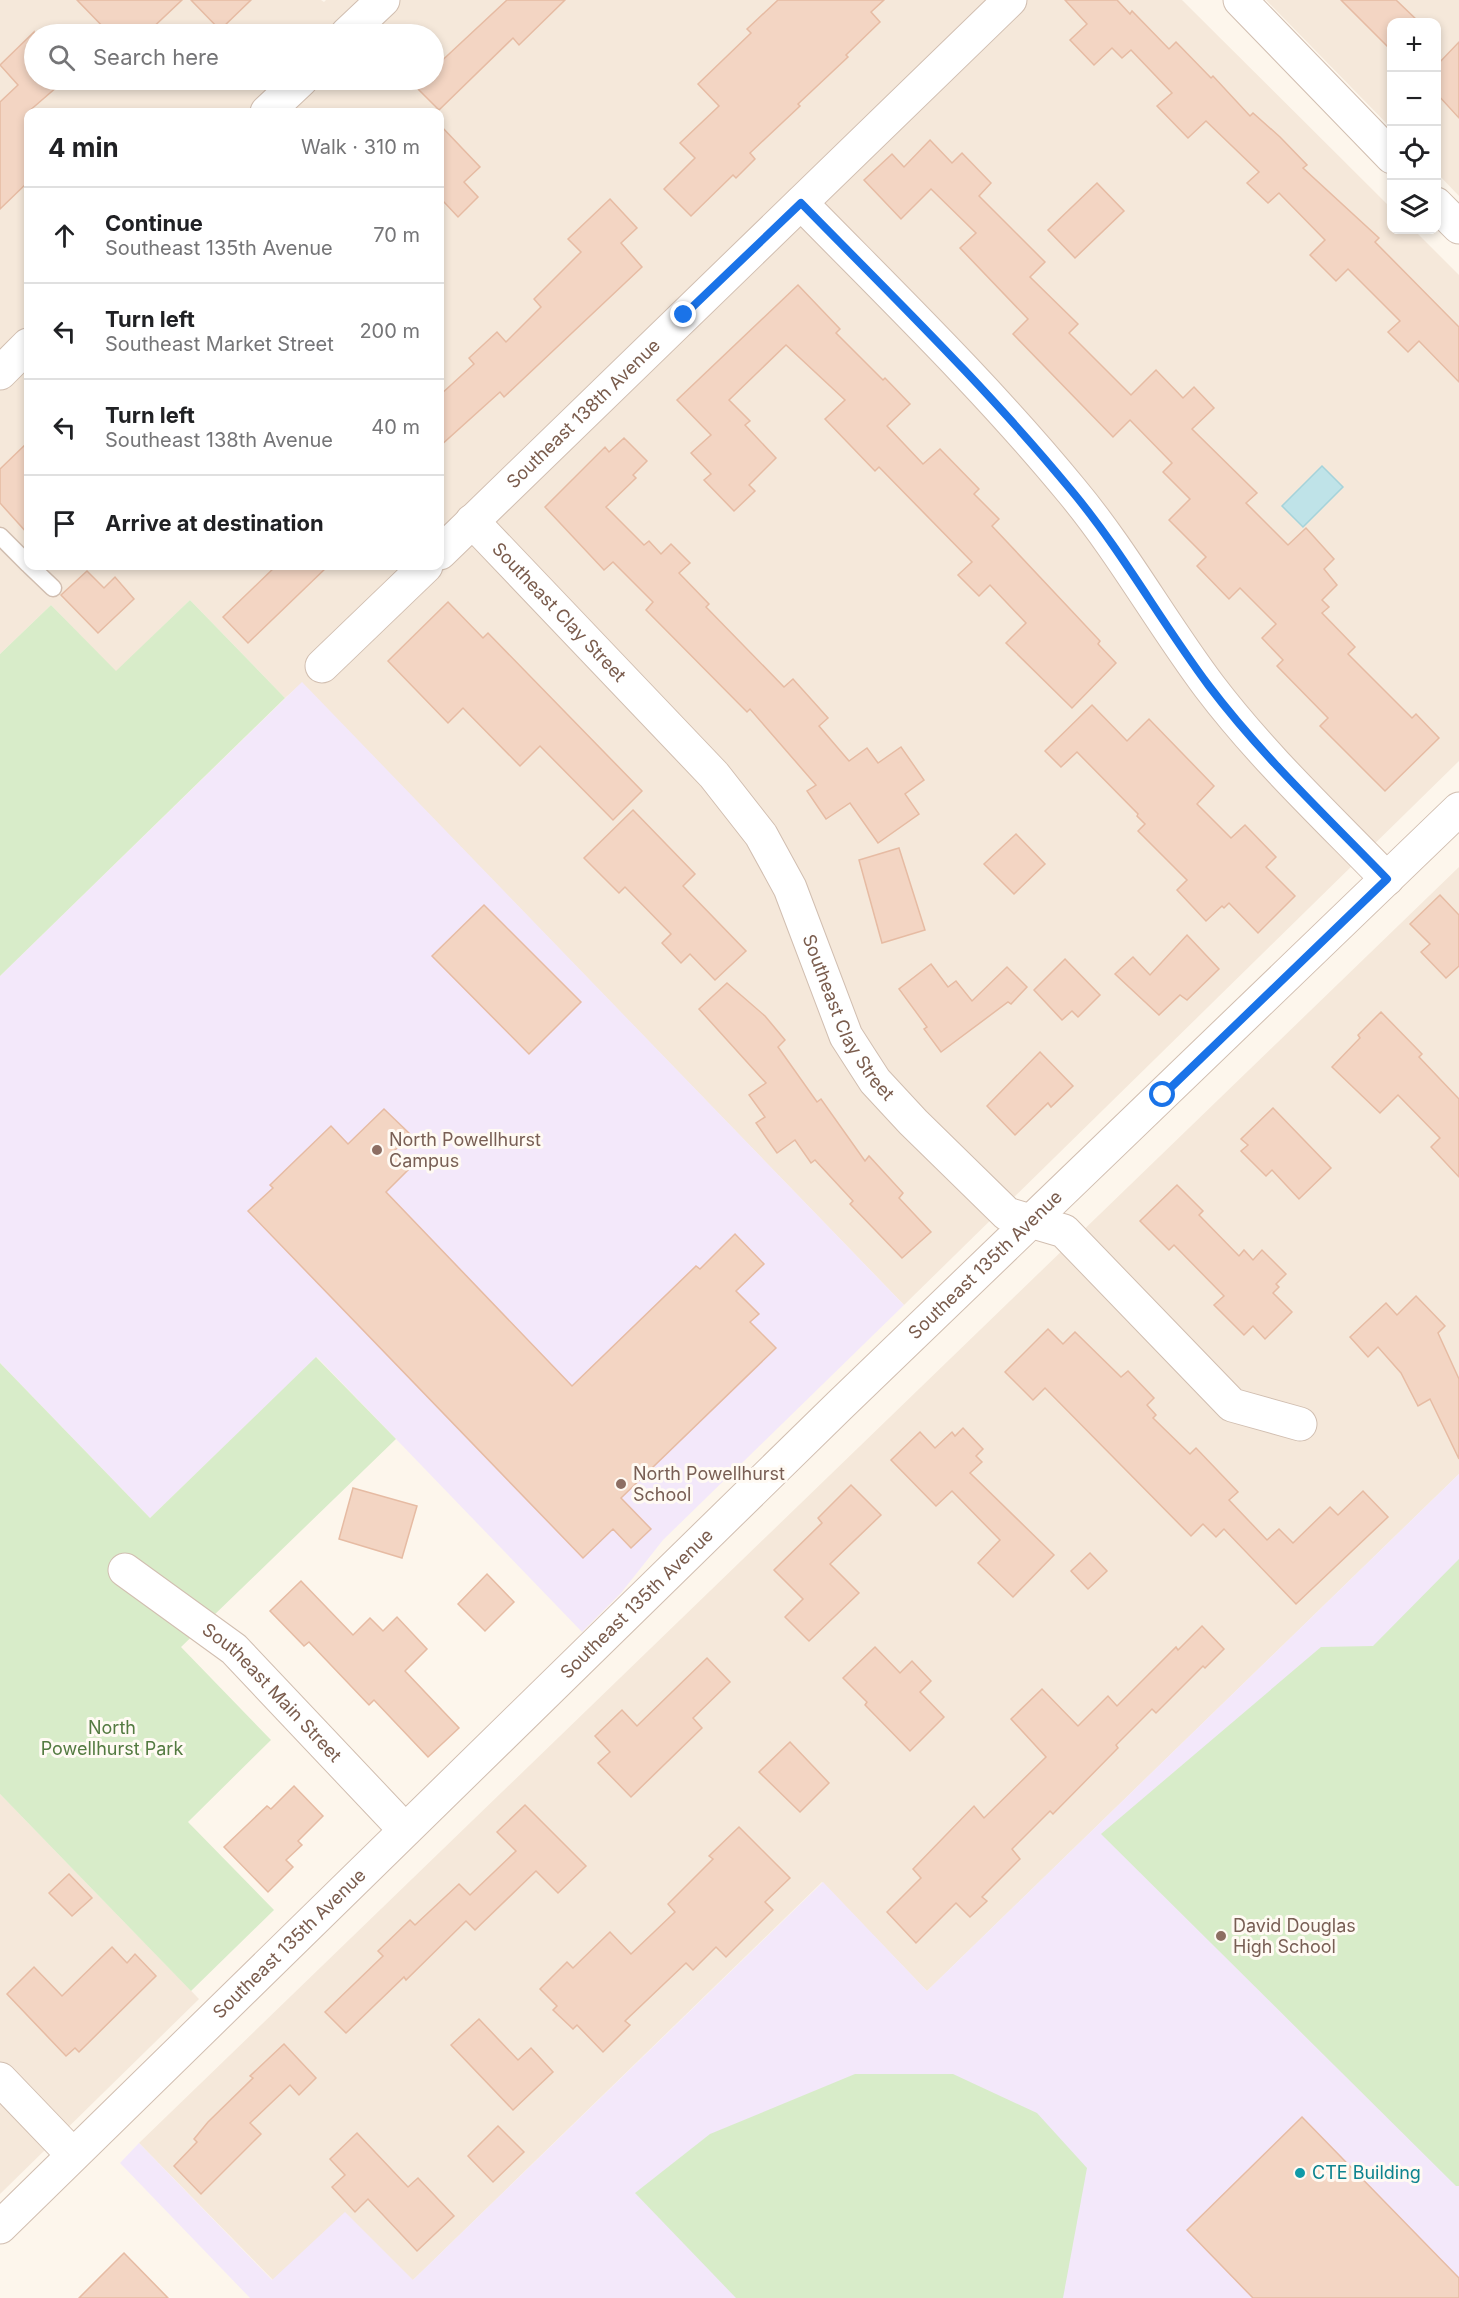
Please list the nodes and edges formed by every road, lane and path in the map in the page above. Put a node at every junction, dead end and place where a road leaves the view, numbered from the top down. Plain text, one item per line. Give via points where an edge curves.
1 (382, 0) edge
2 (1010, 0) edge
3 (1240, 0) edge
4 (357, 24) edge
5 (290, 90) edge
6 (271, 108) edge
7 (1387, 152) edge
8 (801, 203) junction
9 (1441, 208) edge
10 (1459, 227) edge
11 (24, 349) edge
12 (0, 373) edge
13 (472, 521) junction
14 (0, 536) edge
15 (444, 549) edge
16 (24, 560) edge
17 (34, 570) edge
18 (422, 570) edge
19 (53, 588) dead end
20 (322, 666) dead end
21 (1459, 809) edge
22 (1387, 879) junction
23 (1031, 1221) junction
24 (1300, 1424) dead end
25 (125, 1570) dead end
26 (405, 1830) junction
27 (0, 2079) edge
28 (73, 2155) junction
29 (0, 2227) edge

1 - 4 street
2 - 8 street, Southeast 138th Avenue
3 - 7 street
5 - 6 street
8 - 13 street, Southeast 138th Avenue
8 - 22 street via 998,404 1073,492 1209,685 1262,750
9 - 10 street
11 - 12 street
13 - 15 street, Southeast 138th Avenue
13 - 23 street, Southeast Clay Street via 714,775 762,835 790,888 846,1036 875,1081 1007,1214
14 - 16 lane
17 - 19 lane
18 - 20 street
21 - 22 street, Southeast 135th Avenue
22 - 23 street, Southeast 135th Avenue
23 - 24 street, Southeast Clay Street via 1064,1230 1232,1405
23 - 26 street, Southeast 135th Avenue
25 - 26 street, Southeast Main Street via 234,1649
26 - 28 street, Southeast 135th Avenue
27 - 28 street
28 - 29 street, Southeast 135th Avenue

